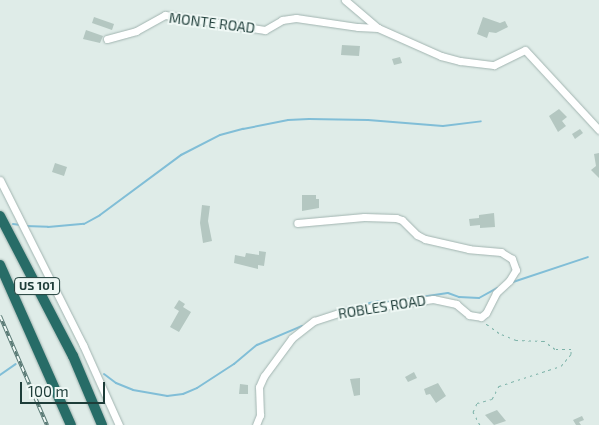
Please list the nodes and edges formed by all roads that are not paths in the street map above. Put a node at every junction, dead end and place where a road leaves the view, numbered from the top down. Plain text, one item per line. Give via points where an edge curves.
1 (345, 0) edge
2 (378, 28) junction
3 (107, 39) dead end
4 (599, 130) edge
5 (0, 180) edge
6 (0, 216) edge
7 (297, 223) dead end
8 (0, 266) edge
9 (71, 425) edge
10 (102, 425) edge
11 (119, 425) edge
12 (256, 425) edge

1 - 2 street
2 - 3 street, MONTE ROAD via 296,18 282,20 264,30 165,15 136,32
2 - 4 street via 441,56 483,65 499,64 524,50
5 - 11 street via 91,361
6 - 10 highway, US 101 via 73,356
7 - 12 street, ROBLES ROAD via 364,217 396,218 425,239 468,249 501,252 509,256 516,270 481,317 469,316 456,304 433,299 342,312 314,321 292,338 264,376 259,387 260,415
8 - 9 highway, US 101

